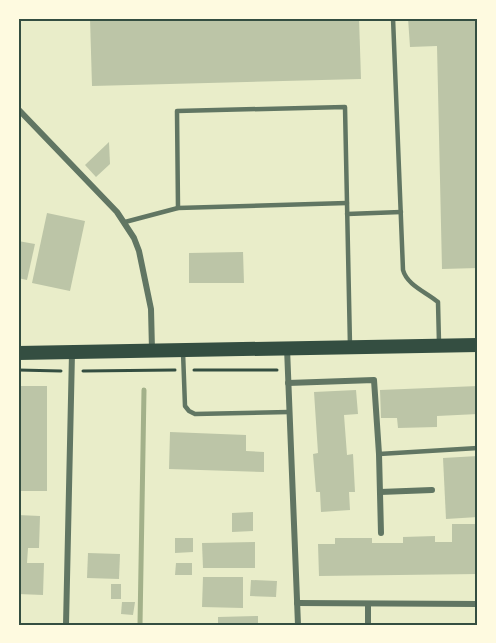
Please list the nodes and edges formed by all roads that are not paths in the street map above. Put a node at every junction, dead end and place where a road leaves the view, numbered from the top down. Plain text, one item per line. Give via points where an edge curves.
1 (393, 18) edge
2 (18, 109) edge
3 (347, 203) junction
4 (178, 208) junction
5 (401, 212) junction
6 (347, 214) junction
7 (125, 222) junction
8 (478, 345) edge
9 (439, 346) junction
10 (350, 347) junction
11 (287, 348) junction
12 (183, 350) junction
13 (152, 351) junction
14 (72, 352) junction
15 (18, 353) edge
16 (288, 382) junction
17 (289, 412) junction
18 (478, 448) edge
19 (379, 454) junction
20 (432, 490) dead end
21 (380, 492) junction
22 (381, 532) dead end
23 (297, 603) junction
24 (368, 604) junction
25 (478, 604) edge
26 (66, 625) edge
27 (298, 625) edge
28 (368, 625) edge

1 - 5 lane
2 - 7 street
3 - 4 lane
3 - 4 lane via 345,106 177,111
3 - 6 lane
4 - 7 lane
5 - 6 lane
5 - 9 lane via 405,277 438,302
6 - 10 lane
7 - 13 street via 140,251 151,309
8 - 9 main road
9 - 10 main road
10 - 11 main road
11 - 12 main road
11 - 16 street
12 - 13 main road
12 - 17 lane via 185,406 189,411
13 - 14 main road
14 - 15 main road
14 - 26 street
16 - 17 street
16 - 19 street via 374,380
17 - 23 street
18 - 19 lane
19 - 21 street
20 - 21 street
21 - 22 street
23 - 24 street
23 - 27 street
24 - 25 street
24 - 28 street

